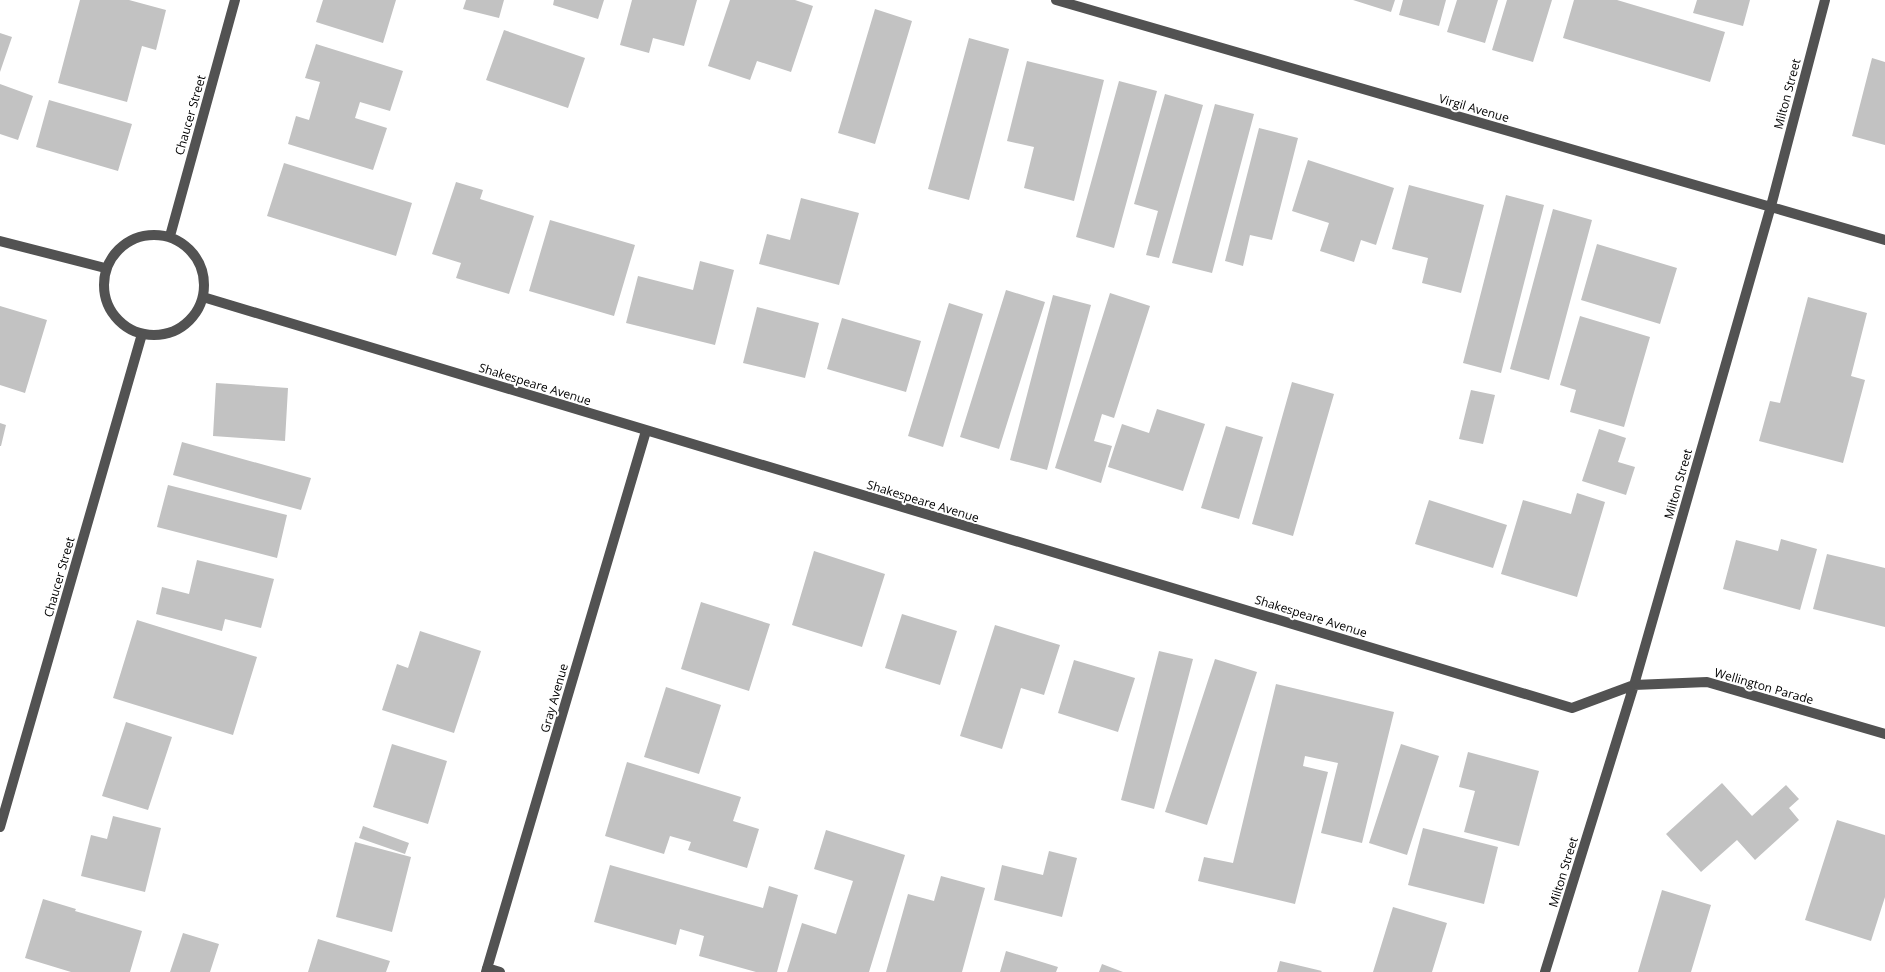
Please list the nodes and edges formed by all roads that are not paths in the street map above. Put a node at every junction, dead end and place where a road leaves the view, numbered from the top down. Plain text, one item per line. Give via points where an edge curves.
1 (235, 0) edge
2 (1056, 0) edge
3 (1825, 0) edge
4 (1771, 206) junction
5 (170, 236) junction
6 (1885, 240) edge
7 (0, 241) edge
8 (105, 268) junction
9 (203, 297) junction
10 (142, 334) junction
11 (646, 431) junction
12 (1634, 685) junction
13 (1885, 734) edge
14 (0, 827) edge
15 (487, 970) edge
16 (500, 972) edge
17 (1545, 972) edge

1 - 5 street, Chaucer Street
2 - 4 street, Virgil Avenue
3 - 4 street, Milton Street
4 - 6 street, Virgil Avenue
4 - 12 street, Milton Street
5 - 8 street via 144,235 120,246
5 - 9 street via 191,250 204,272
7 - 8 street
8 - 10 street via 104,296 118,321
9 - 10 street via 191,320 169,333
9 - 11 street, Shakespeare Avenue
10 - 14 street, Chaucer Street
11 - 12 street, Shakespeare Avenue via 1572,708
11 - 15 street, Gray Avenue
12 - 13 street, Wellington Parade via 1707,682
12 - 17 street, Milton Street
15 - 16 street

